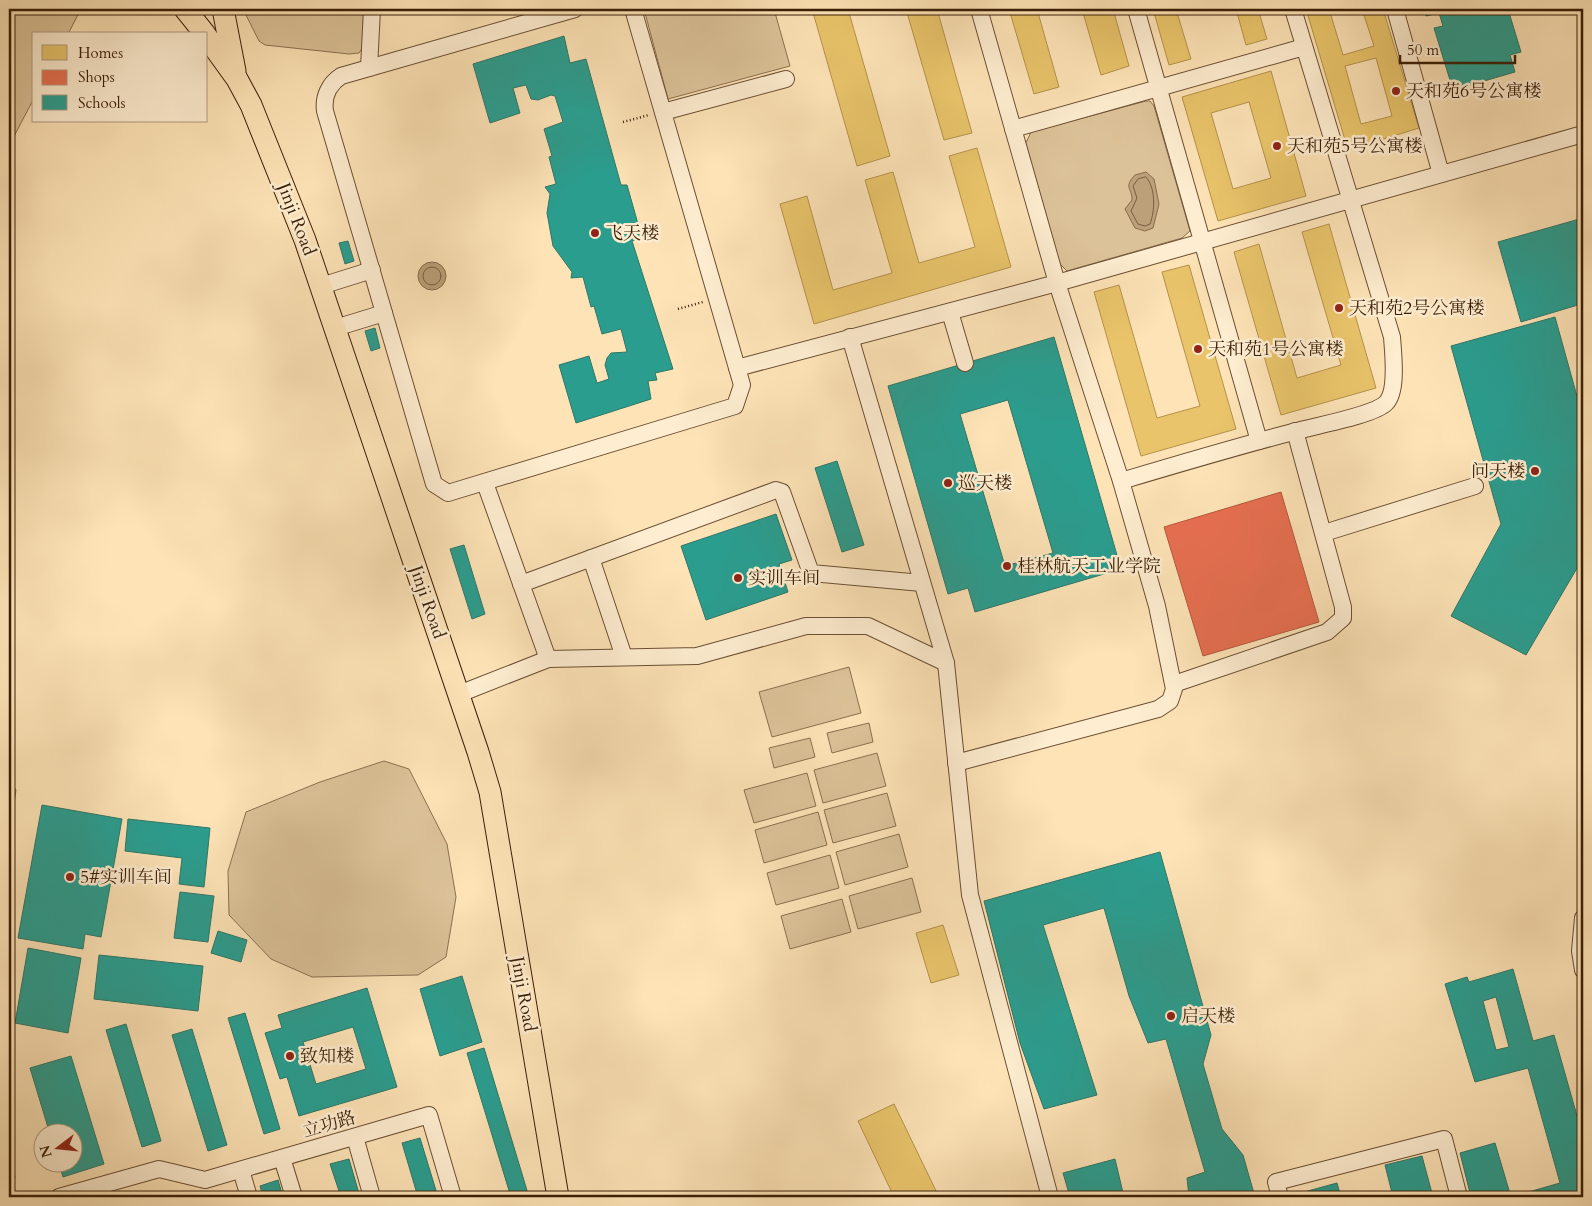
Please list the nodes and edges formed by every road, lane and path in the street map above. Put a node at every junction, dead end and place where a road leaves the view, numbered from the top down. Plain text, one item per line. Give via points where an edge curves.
1 (185, 9) edge
2 (211, 9) edge
3 (223, 9) edge
4 (372, 9) edge
5 (575, 9) edge
6 (632, 9) edge
7 (979, 9) edge
8 (1136, 9) edge
9 (1293, 9) edge
10 (1395, 9) edge
11 (203, 32) edge
12 (204, 32) edge
13 (208, 39) edge
14 (1304, 47) junction
15 (369, 68) junction
16 (237, 79) junction
17 (786, 79) dead end
18 (1158, 87) junction
19 (663, 112) junction
20 (623, 122) dead end
21 (1013, 129) junction
22 (1583, 134) edge
23 (1441, 174) junction
24 (1352, 198) junction
25 (1202, 241) junction
26 (372, 270) junction
27 (1057, 283) junction
28 (321, 286) junction
29 (717, 299) junction
30 (678, 309) dead end
31 (384, 312) junction
32 (950, 312) junction
33 (335, 328) junction
34 (850, 337) junction
35 (966, 363) dead end
36 (737, 368) junction
37 (1295, 431) junction
38 (1259, 441) junction
39 (1121, 481) junction
40 (484, 483) junction
41 (1474, 486) dead end
42 (1324, 533) junction
43 (591, 558) junction
44 (922, 582) junction
45 (521, 584) junction
46 (624, 657) junction
47 (548, 658) junction
48 (946, 663) junction
49 (1174, 684) junction
50 (459, 694) junction
51 (956, 763) junction
52 (1583, 918) edge
53 (1583, 970) edge
54 (355, 1137) junction
55 (282, 1158) junction
56 (241, 1170) junction
57 (60, 1197) edge
58 (249, 1197) edge
59 (294, 1197) edge
60 (372, 1197) edge
61 (453, 1197) edge
62 (558, 1197) edge
63 (1050, 1197) edge
64 (1280, 1197) edge
65 (1459, 1197) edge

1 - 11 main road, Jinji Road
2 - 12 main road
3 - 16 main road
4 - 15 lane
5 - 15 lane
6 - 19 lane
7 - 21 lane
8 - 18 lane
9 - 14 lane
10 - 23 lane
13 - 16 main road, Jinji Road
14 - 18 lane
14 - 24 lane
15 - 26 lane via 336,80 328,91 324,106
16 - 28 main road, Jinji Road via 263,133
17 - 19 lane
18 - 21 lane
18 - 25 lane
19 - 20 path
19 - 29 lane
21 - 27 lane
22 - 23 lane
23 - 24 lane
24 - 25 lane
24 - 37 lane via 1392,336 1394,363 1390,397 1386,404 1376,409
25 - 27 lane
25 - 38 lane
26 - 28 lane
26 - 31 lane via 383,290
27 - 32 lane
27 - 39 lane
28 - 33 main road, Jinji Road
29 - 30 path
29 - 36 lane
31 - 33 lane
31 - 40 lane via 434,484 448,493
32 - 34 lane
32 - 35 lane
33 - 50 main road, Jinji Road
34 - 36 lane
34 - 44 lane
36 - 40 lane via 742,384 735,406
37 - 38 lane
37 - 42 lane
38 - 39 lane
39 - 49 lane via 1157,606
40 - 45 lane
41 - 42 lane
42 - 49 lane via 1343,606 1340,622 1327,632
43 - 44 lane via 776,490 782,492 811,572
43 - 45 lane
43 - 46 lane
44 - 48 lane
45 - 47 lane
46 - 47 lane
46 - 48 lane via 697,656 796,628 856,624 879,630
47 - 50 lane
48 - 51 lane
49 - 51 lane via 1170,701 1158,709
50 - 62 main road, Jinji Road via 490,792
51 - 63 lane via 970,895
52 - 53 lane via 1580,951
54 - 55 lane, 立功路
54 - 60 lane
54 - 61 lane, 立功路 via 429,1116
55 - 56 lane, 立功路
55 - 59 lane
56 - 57 lane, 立功路 via 205,1180 159,1169
56 - 58 lane
64 - 65 lane via 1276,1182 1444,1139

